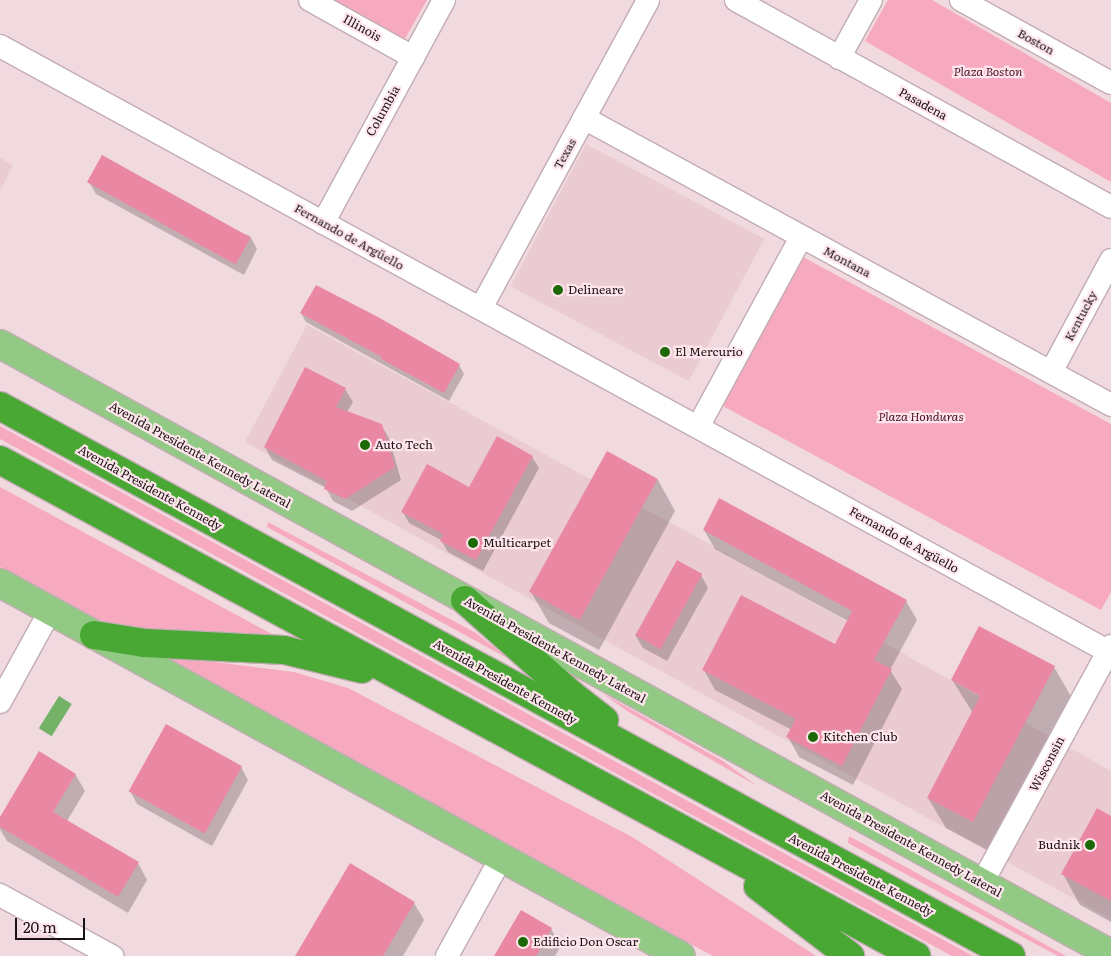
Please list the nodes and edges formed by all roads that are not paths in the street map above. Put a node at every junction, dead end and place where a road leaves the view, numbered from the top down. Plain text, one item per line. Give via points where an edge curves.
1 (310, 0) edge
2 (444, 0) edge
3 (648, 0) edge
4 (736, 0) edge
5 (871, 0) edge
6 (961, 0) edge
7 (0, 46) edge
8 (413, 57) junction
9 (839, 58) junction
10 (1111, 83) edge
11 (584, 118) junction
12 (1111, 207) edge
13 (323, 222) junction
14 (801, 237) junction
15 (1111, 260) edge
16 (481, 308) junction
17 (0, 344) edge
18 (1051, 372) junction
19 (1111, 405) edge
20 (0, 406) edge
21 (698, 427) junction
22 (0, 460) edge
23 (0, 583) edge
24 (465, 600) junction
25 (50, 611) junction
26 (94, 635) junction
27 (1110, 650) edge
28 (429, 692) junction
29 (0, 702) edge
30 (670, 771) junction
31 (691, 835) junction
32 (501, 858) junction
33 (982, 883) junction
34 (0, 895) edge
35 (1111, 954) edge
36 (112, 956) edge
37 (447, 956) edge
38 (681, 956) edge
39 (850, 956) edge
40 (916, 956) edge
41 (1012, 956) edge

1 - 8 street, Illinois
2 - 8 street, Columbia
3 - 11 street, Texas
4 - 9 street, Pasadena
5 - 9 street
6 - 10 street, Boston
7 - 13 street, Fernando de Argüello
8 - 13 street, Columbia
9 - 12 street, Pasadena
11 - 14 street, Montana
11 - 16 street, Texas
13 - 16 street, Fernando de Argüello
14 - 18 street, Montana
14 - 21 street
15 - 18 street, Kentucky
16 - 21 street, Fernando de Argüello
17 - 24 main road, Avenida Presidente Kennedy Lateral
18 - 19 street, Montana
20 - 30 highway, Avenida Presidente Kennedy
21 - 27 street, Fernando de Argüello
22 - 28 highway
23 - 25 main road
24 - 30 highway via 572,695
24 - 33 main road, Avenida Presidente Kennedy Lateral
25 - 26 main road
25 - 29 street
26 - 28 highway via 145,643 284,650 352,665
26 - 32 main road
27 - 33 street, Wisconsin
28 - 31 highway
30 - 41 highway, Avenida Presidente Kennedy
31 - 39 highway
31 - 40 highway
32 - 37 street
32 - 38 main road
33 - 35 main road, Avenida Presidente Kennedy Lateral
34 - 36 street

